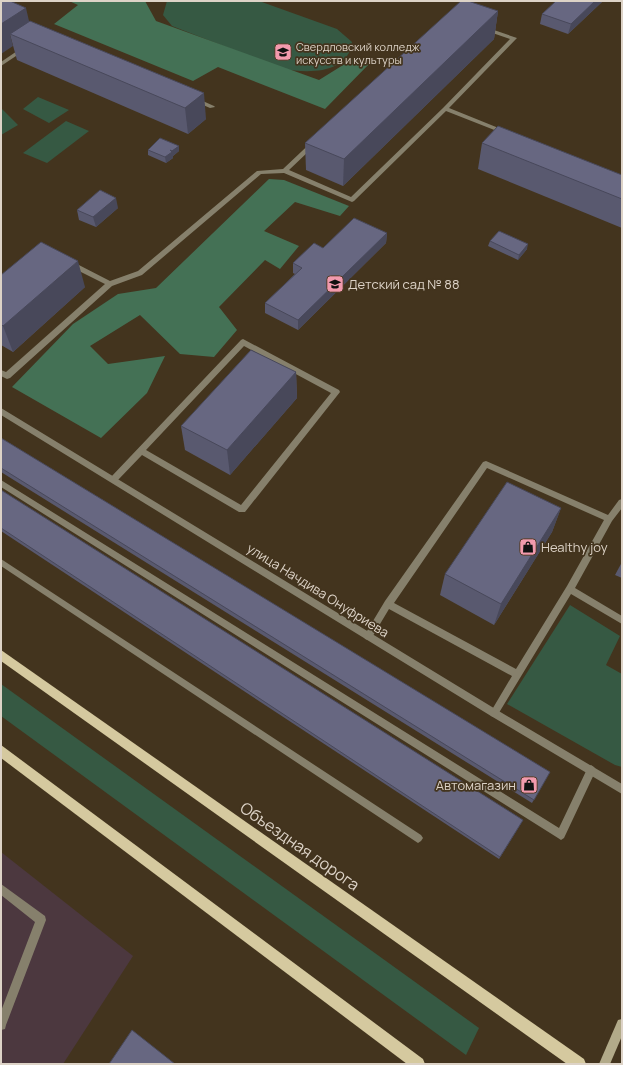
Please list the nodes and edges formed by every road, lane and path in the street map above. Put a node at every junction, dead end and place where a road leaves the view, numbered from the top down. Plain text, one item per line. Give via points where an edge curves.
1 (452, 11) edge
2 (448, 16) junction
3 (32, 44) edge
4 (1, 64) edge
5 (190, 98) edge
6 (212, 107) dead end
7 (445, 109) junction
8 (512, 135) edge
9 (285, 171) junction
10 (68, 262) edge
11 (110, 284) junction
12 (1, 373) edge
13 (1, 411) edge
14 (140, 450) junction
15 (114, 479) junction
16 (1, 483) edge
17 (622, 502) edge
18 (609, 519) junction
19 (1, 562) edge
20 (570, 588) junction
21 (388, 604) junction
22 (622, 620) edge
23 (368, 636) junction
24 (1, 655) edge
25 (516, 674) junction
26 (494, 713) junction
27 (1, 751) edge
28 (591, 770) junction
29 (622, 789) edge
30 (418, 838) dead end
31 (1, 889) edge
32 (1, 1024) edge
33 (622, 1024) edge
34 (418, 1064) edge
35 (579, 1064) edge
36 (604, 1064) edge

1 - 2 street
2 - 7 street via 514,38
2 - 9 street
3 - 4 street
5 - 6 street
7 - 8 street
7 - 9 street via 352,200
9 - 11 street via 259,172 140,273
10 - 11 street
11 - 12 street via 7,376
13 - 15 street, улица Начдива Онуфриева
14 - 14 street via 243,342 336,392 242,510
14 - 15 street
15 - 23 street, улица Начдива Онуфриева
16 - 28 street via 561,835
17 - 18 street
18 - 20 street
18 - 21 street via 486,464
19 - 30 street
20 - 22 street
20 - 25 street
21 - 23 street
21 - 25 street
23 - 26 street, улица Начдива Онуфриева
24 - 35 main road, Объездная дорога
25 - 26 street
26 - 28 street, улица Начдива Онуфриева
27 - 34 main road
28 - 29 street, улица Начдива Онуфриева
31 - 32 street via 41,920
33 - 36 main road

